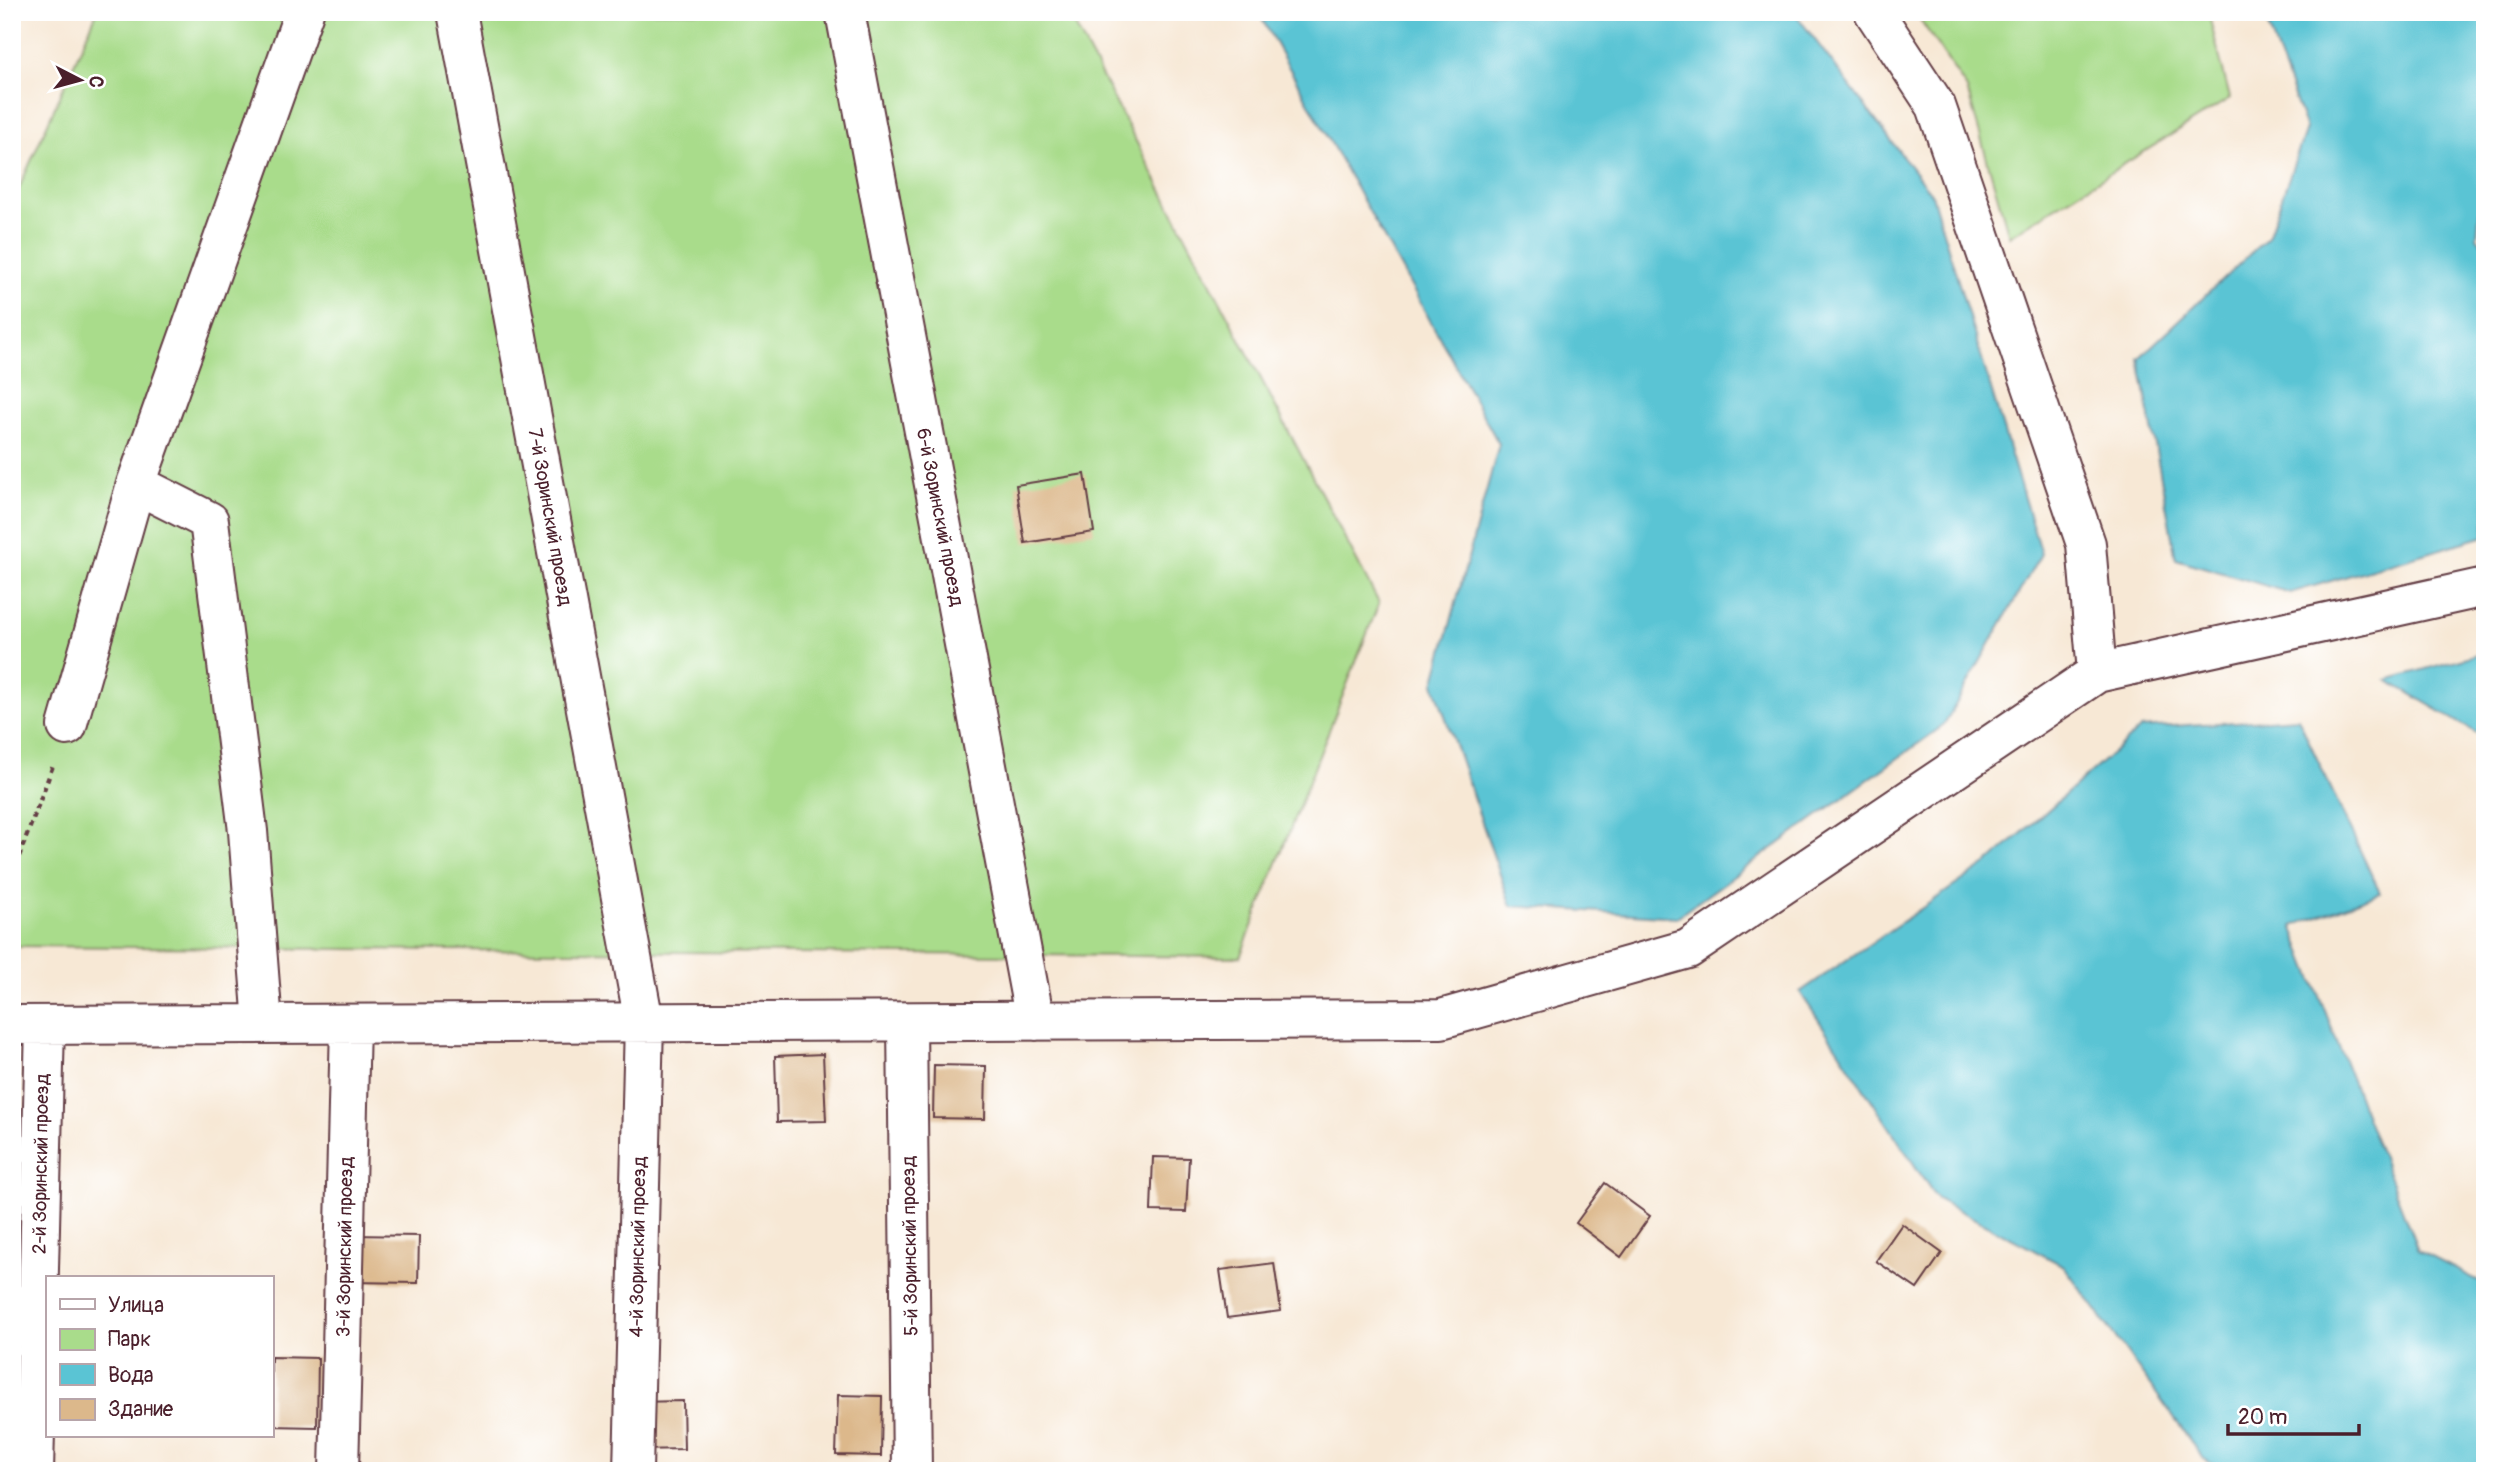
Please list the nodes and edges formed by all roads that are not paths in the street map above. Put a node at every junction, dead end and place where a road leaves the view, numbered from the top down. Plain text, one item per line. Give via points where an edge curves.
1 (304, 12) edge
2 (457, 12) edge
3 (845, 12) edge
4 (1874, 12) edge
5 (136, 484) junction
6 (2485, 587) edge
7 (2097, 673) junction
8 (67, 726) road end
9 (907, 1021) junction
10 (1035, 1021) junction
11 (644, 1022) junction
12 (263, 1024) junction
13 (350, 1024) junction
14 (29, 1025) edge
15 (34, 1471) edge
16 (339, 1471) edge
17 (633, 1471) edge
18 (912, 1471) edge

1 - 5 street
2 - 11 street, 7-й Зоринский проезд
3 - 10 street, 6-й Зоринский проезд
4 - 7 street via 1936,106 2086,544
5 - 8 street
5 - 12 street via 209,521 248,831
6 - 7 street
7 - 10 street via 1688,948 1441,1019
9 - 10 street
9 - 11 street
9 - 18 street, 5-й Зоринский проезд
11 - 13 street
11 - 17 street, 4-й Зоринский проезд
12 - 13 street
12 - 14 street
13 - 16 street, 3-й Зоринский проезд
14 - 15 street, 2-й Зоринский проезд

